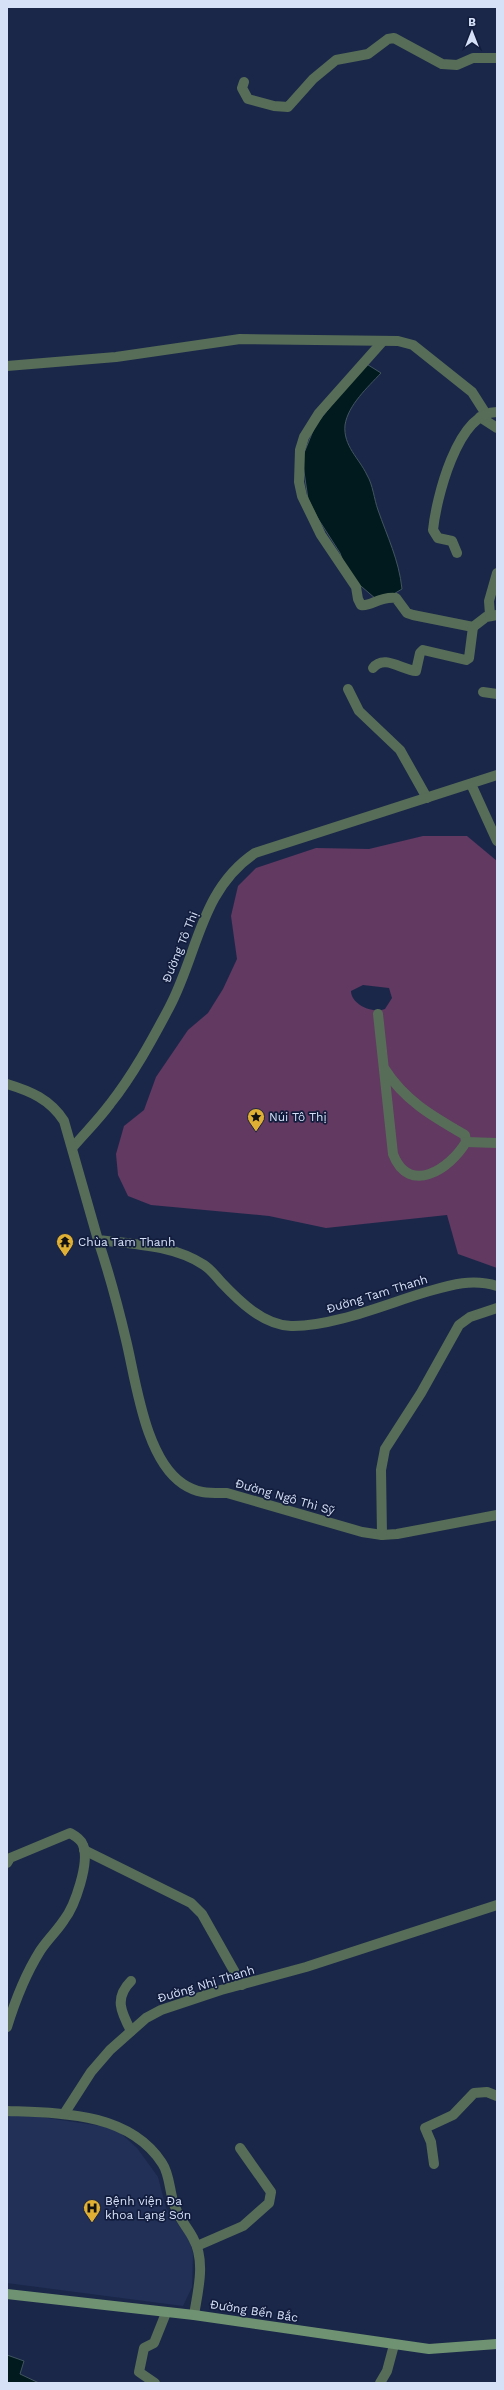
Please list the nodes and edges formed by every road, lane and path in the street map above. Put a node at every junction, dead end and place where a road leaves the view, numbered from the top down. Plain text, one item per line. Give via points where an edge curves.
1 (497, 58) edge
2 (244, 82) dead end
3 (383, 341) junction
4 (7, 366) edge
5 (497, 412) edge
6 (483, 416) junction
7 (497, 428) edge
8 (457, 552) dead end
9 (497, 573) edge
10 (494, 615) edge
11 (473, 627) junction
12 (373, 668) dead end
13 (348, 689) dead end
14 (483, 692) dead end
15 (497, 694) edge
16 (497, 775) edge
17 (471, 784) junction
18 (427, 798) junction
19 (497, 841) edge
20 (378, 1014) dead end
21 (384, 1068) junction
22 (7, 1084) edge
23 (466, 1142) junction
24 (497, 1143) edge
25 (73, 1147) junction
26 (98, 1240) junction
27 (497, 1286) edge
28 (497, 1308) edge
29 (497, 1515) edge
30 (382, 1536) junction
31 (84, 1850) junction
32 (7, 1863) edge
33 (496, 1908) edge
34 (131, 1981) dead end
35 (242, 1985) junction
36 (7, 2027) edge
37 (131, 2031) junction
38 (497, 2096) edge
39 (7, 2111) edge
40 (64, 2114) junction
41 (240, 2148) dead end
42 (434, 2164) dead end
43 (197, 2246) junction
44 (7, 2294) edge
45 (166, 2313) junction
46 (194, 2315) junction
47 (497, 2344) edge
48 (394, 2345) junction
49 (155, 2383) edge
50 (380, 2383) edge

1 - 2 street via 473,58 457,65 442,64 394,38 388,39 368,54 336,60 313,79 288,107 248,99 242,88
3 - 4 street via 240,339 116,357
3 - 6 street via 405,342 412,345 472,392
3 - 11 street via 319,413 304,437 299,465 302,496 321,535 356,587 361,605 366,606 379,599 396,598 407,613
5 - 6 street
6 - 7 street
6 - 8 street via 470,427 459,446 440,488 436,506 435,535 452,541
9 - 10 street via 489,601
10 - 11 street
11 - 12 street via 469,658 466,660 423,650 416,671 382,661
13 - 18 street via 359,711 400,750
14 - 15 street
16 - 17 street, Đường Tô Thị
17 - 18 street, Đường Tô Thị
17 - 19 street
18 - 25 street, Đường Tô Thị via 255,852 241,862 226,878 211,907 197,935 170,1007 152,1038 111,1103
20 - 21 street
21 - 23 street via 402,1094 433,1118 464,1135
21 - 23 street via 393,1154 400,1168 410,1175 424,1176 455,1158
22 - 25 street via 37,1095 58,1111
23 - 24 street
25 - 26 street
26 - 27 street, Đường Tam Thanh via 153,1247 191,1258 211,1271 249,1309 274,1322 291,1326 327,1322 465,1282 484,1281
26 - 30 street, Đường Ngô Thì Sỹ via 119,1310 141,1411 166,1468 182,1484 198,1492 227,1493
28 - 30 street via 470,1317 459,1325 385,1449 381,1470
29 - 30 street, Đường Ngô Thì Sỹ
31 - 32 street via 79,1838 70,1833 10,1858
31 - 35 street via 190,1903 209,1926
31 - 36 street via 77,1896 65,1920 39,1952
33 - 35 street, Đường Nhị Thanh
34 - 37 street via 122,1990 121,2008
35 - 37 street, Đường Nhị Thanh via 162,2010 146,2018
37 - 40 street, Đường Nhị Thanh via 91,2072
38 - 42 street via 487,2092 474,2093 453,2115 425,2128 431,2142
39 - 40 street
40 - 43 street via 85,2116 113,2124 156,2156 166,2170 176,2210
41 - 43 street via 271,2192 269,2203 243,2226
43 - 46 street via 200,2272
44 - 45 main road, Đường Bến Bắc
45 - 46 main road, Đường Bến Bắc
45 - 49 street via 157,2338 154,2343 144,2348 138,2366 139,2372
46 - 48 main road, Đường Bến Bắc
47 - 48 main road, Đường Bến Bắc via 445,2349
48 - 50 street via 387,2371

